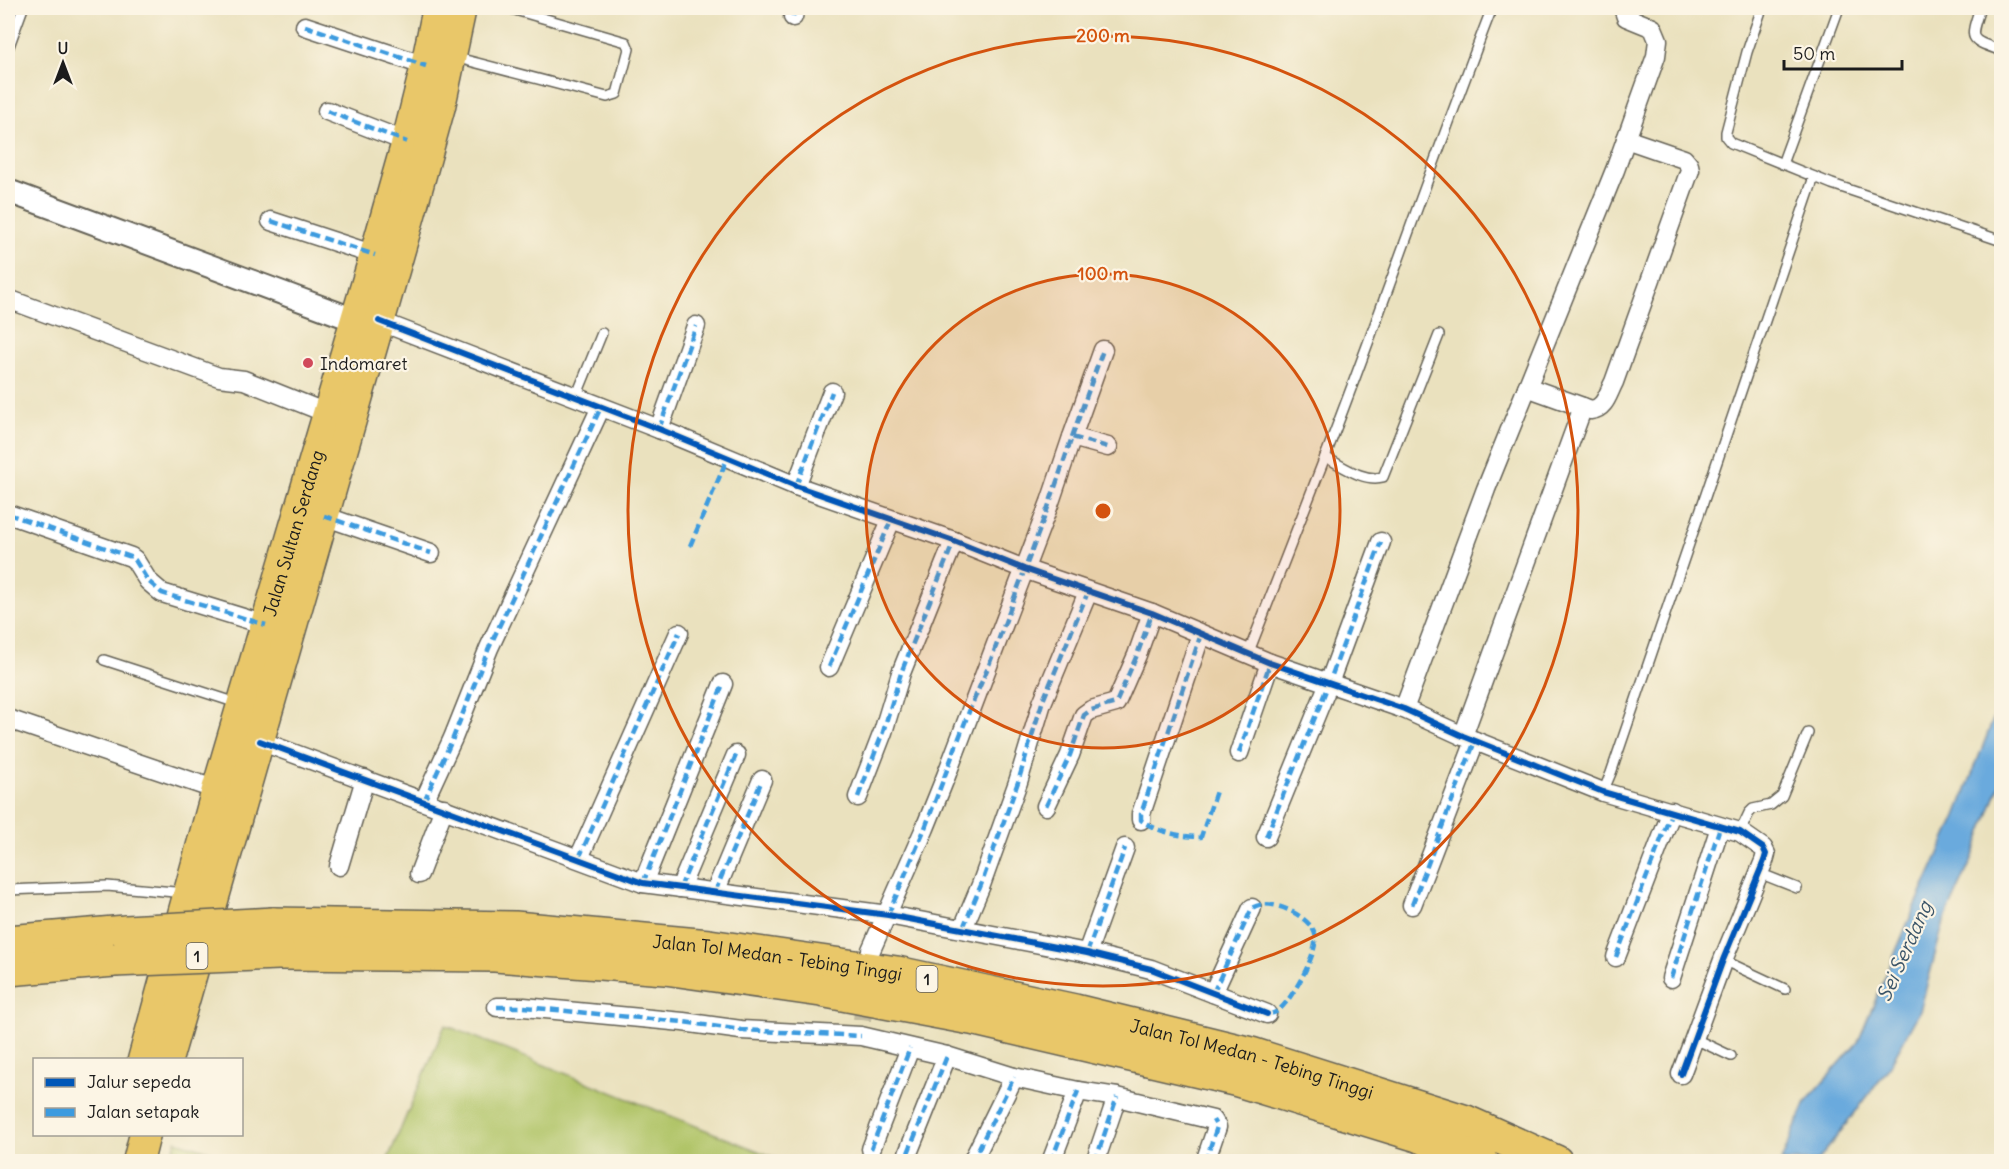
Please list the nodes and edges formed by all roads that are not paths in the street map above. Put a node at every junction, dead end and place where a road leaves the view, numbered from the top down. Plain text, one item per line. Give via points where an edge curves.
1 (23, 8) edge
2 (438, 8) edge
3 (461, 8) edge
4 (508, 8) edge
5 (1492, 8) edge
6 (1623, 8) edge
7 (1762, 8) edge
8 (1839, 8) edge
9 (1980, 8) edge
10 (305, 26) dead end
11 (8, 49) edge
12 (2001, 51) edge
13 (439, 61) junction
14 (327, 111) dead end
15 (1626, 139) junction
16 (407, 142) junction
17 (1782, 164) junction
18 (1814, 177) junction
19 (8, 190) edge
20 (271, 221) dead end
21 (2001, 241) edge
22 (375, 255) junction
23 (8, 299) edge
24 (367, 320) junction
25 (696, 326) dead end
26 (602, 333) dead end
27 (1439, 334) dead end
28 (1103, 350) dead end
29 (1527, 387) junction
30 (832, 392) dead end
31 (576, 397) junction
32 (601, 407) junction
33 (1583, 407) junction
34 (329, 414) junction
35 (659, 429) junction
36 (1072, 437) junction
37 (1108, 447) dead end
38 (1325, 457) junction
39 (796, 486) junction
40 (8, 514) edge
41 (324, 516) junction
42 (891, 520) junction
43 (954, 541) junction
44 (1381, 542) dead end
45 (431, 554) dead end
46 (1024, 569) junction
47 (1088, 592) junction
48 (1152, 613) junction
49 (266, 626) junction
50 (679, 633) dead end
51 (1201, 634) junction
52 (1248, 654) junction
53 (104, 660) dead end
54 (1270, 663) junction
55 (829, 668) dead end
56 (1329, 683) junction
57 (723, 684) dead end
58 (242, 704) junction
59 (1404, 709) junction
60 (8, 719) edge
61 (1808, 733) dead end
62 (1469, 739) junction
63 (260, 741) junction
64 (1239, 753) dead end
65 (736, 755) dead end
66 (365, 779) junction
67 (762, 780) dead end
68 (217, 789) junction
69 (1603, 792) junction
70 (858, 797) dead end
71 (424, 801) junction
72 (1046, 806) dead end
73 (444, 808) junction
74 (1672, 811) junction
75 (1141, 820) dead end
76 (1720, 827) junction
77 (1740, 832) junction
78 (1266, 837) dead end
79 (1125, 848) dead end
80 (579, 858) junction
81 (339, 866) dead end
82 (1760, 873) junction
83 (419, 874) dead end
84 (643, 883) junction
85 (680, 888) junction
86 (1797, 888) dead end
87 (8, 890) edge
88 (715, 892) junction
89 (188, 893) junction
90 (1412, 905) dead end
91 (1252, 908) dead end
92 (888, 915) junction
93 (963, 928) junction
94 (276, 939) junction
95 (8, 942) edge
96 (120, 946) junction
97 (871, 950) dead end
98 (1086, 952) junction
99 (1617, 957) dead end
100 (1723, 960) junction
101 (8, 969) edge
102 (1671, 978) dead end
103 (1785, 988) dead end
104 (1213, 993) junction
105 (497, 1007) dead end
106 (1267, 1014) dead end
107 (1695, 1039) junction
108 (910, 1048) junction
109 (947, 1056) junction
110 (1731, 1056) dead end
111 (143, 1058) edge
112 (167, 1058) edge
113 (1681, 1074) dead end
114 (1014, 1077) junction
115 (1078, 1091) junction
116 (1117, 1097) junction
117 (871, 1149) dead end
118 (908, 1153) dead end
119 (972, 1161) edge
120 (1051, 1161) edge
121 (1095, 1161) edge
122 (1205, 1161) edge
123 (1482, 1161) edge
124 (1556, 1161) edge

1 - 11 lane
2 - 13 highway, Jalan Sultan Serdang
3 - 13 highway, Jalan Sultan Serdang
4 - 13 lane via 626,42 629,49 617,94 607,97
5 - 38 lane
6 - 15 street via 1626,17 1653,28 1658,40 1656,56
7 - 17 lane via 1726,137 1739,147
8 - 17 lane
9 - 12 lane via 1973,36 1977,42
10 - 13 street
13 - 16 highway, Jalan Sultan Serdang
13 - 24 highway, Jalan Sultan Serdang via 412,207
14 - 16 street
15 - 29 street
15 - 33 street via 1684,159 1690,170 1614,382 1602,406 1591,410
16 - 22 highway, Jalan Sultan Serdang
17 - 18 lane
18 - 21 lane
18 - 69 lane
19 - 24 street
20 - 22 street
22 - 24 highway, Jalan Sultan Serdang
23 - 34 street
24 - 31 street
24 - 34 highway, Jalan Sultan Serdang
24 - 41 highway, Jalan Sultan Serdang
25 - 35 street
26 - 31 lane
27 - 38 lane via 1383,477 1365,478
28 - 36 street
29 - 33 street
29 - 59 street
30 - 39 street
31 - 32 street
32 - 35 street
32 - 71 street
33 - 62 street
34 - 49 highway, Jalan Sultan Serdang
35 - 39 street
36 - 37 street
36 - 46 street
38 - 52 lane
39 - 42 street
40 - 49 street via 131,557 162,593
41 - 45 street
41 - 63 highway, Jalan Sultan Serdang
42 - 43 street
42 - 55 street
43 - 46 street
43 - 70 street
44 - 56 street
46 - 47 street
46 - 92 street via 946,776
47 - 48 street
47 - 93 street via 1042,703 1018,782
48 - 51 street
48 - 72 street via 1116,703 1084,715
49 - 58 highway, Jalan Sultan Serdang
50 - 80 street
51 - 52 street
51 - 75 street
52 - 54 street
53 - 58 lane
54 - 56 street
54 - 64 street
56 - 59 street
56 - 78 street
57 - 84 street
58 - 68 highway, Jalan Sultan Serdang
59 - 62 street
60 - 68 street
61 - 77 lane via 1782,796 1771,805 1753,809
62 - 69 street
62 - 90 street
63 - 66 street
63 - 112 highway, Jalan Sultan Serdang
65 - 85 street
66 - 71 street
66 - 81 street
67 - 88 street
68 - 89 highway, Jalan Sultan Serdang
69 - 74 street
71 - 73 street
73 - 80 street
73 - 83 street
74 - 76 street
74 - 99 street
76 - 77 street
76 - 102 street
77 - 82 street via 1766,854
79 - 98 street
80 - 84 street
82 - 86 lane
82 - 100 street
84 - 85 street
85 - 88 street
87 - 89 lane via 106,886
88 - 92 street
89 - 111 highway, Jalan Sultan Serdang
91 - 104 street
92 - 93 street
92 - 97 street
93 - 98 street
94 - 96 highway, Jalan Tol Medan - Tebing Tinggi / 1, bridge
94 - 123 highway, Jalan Tol Medan - Tebing Tinggi / 1 via 666,968 821,990 971,1018 1238,1080 1418,1135
94 - 124 highway, Jalan Tol Medan - Tebing Tinggi / 1 via 515,928 709,946 897,973 1251,1054 1466,1122
95 - 96 highway, Jalan Tol Medan - Tebing Tinggi / 1
96 - 101 highway, Jalan Tol Medan - Tebing Tinggi / 1
98 - 104 street via 1151,969
100 - 103 lane
100 - 107 street
104 - 106 street
105 - 108 street via 741,1030 861,1028
107 - 110 lane
107 - 113 street
108 - 109 street
108 - 117 street
109 - 114 street
109 - 118 street
114 - 115 street
114 - 119 street
115 - 116 street
115 - 120 street
116 - 121 street
116 - 122 street via 1213,1120 1217,1127

